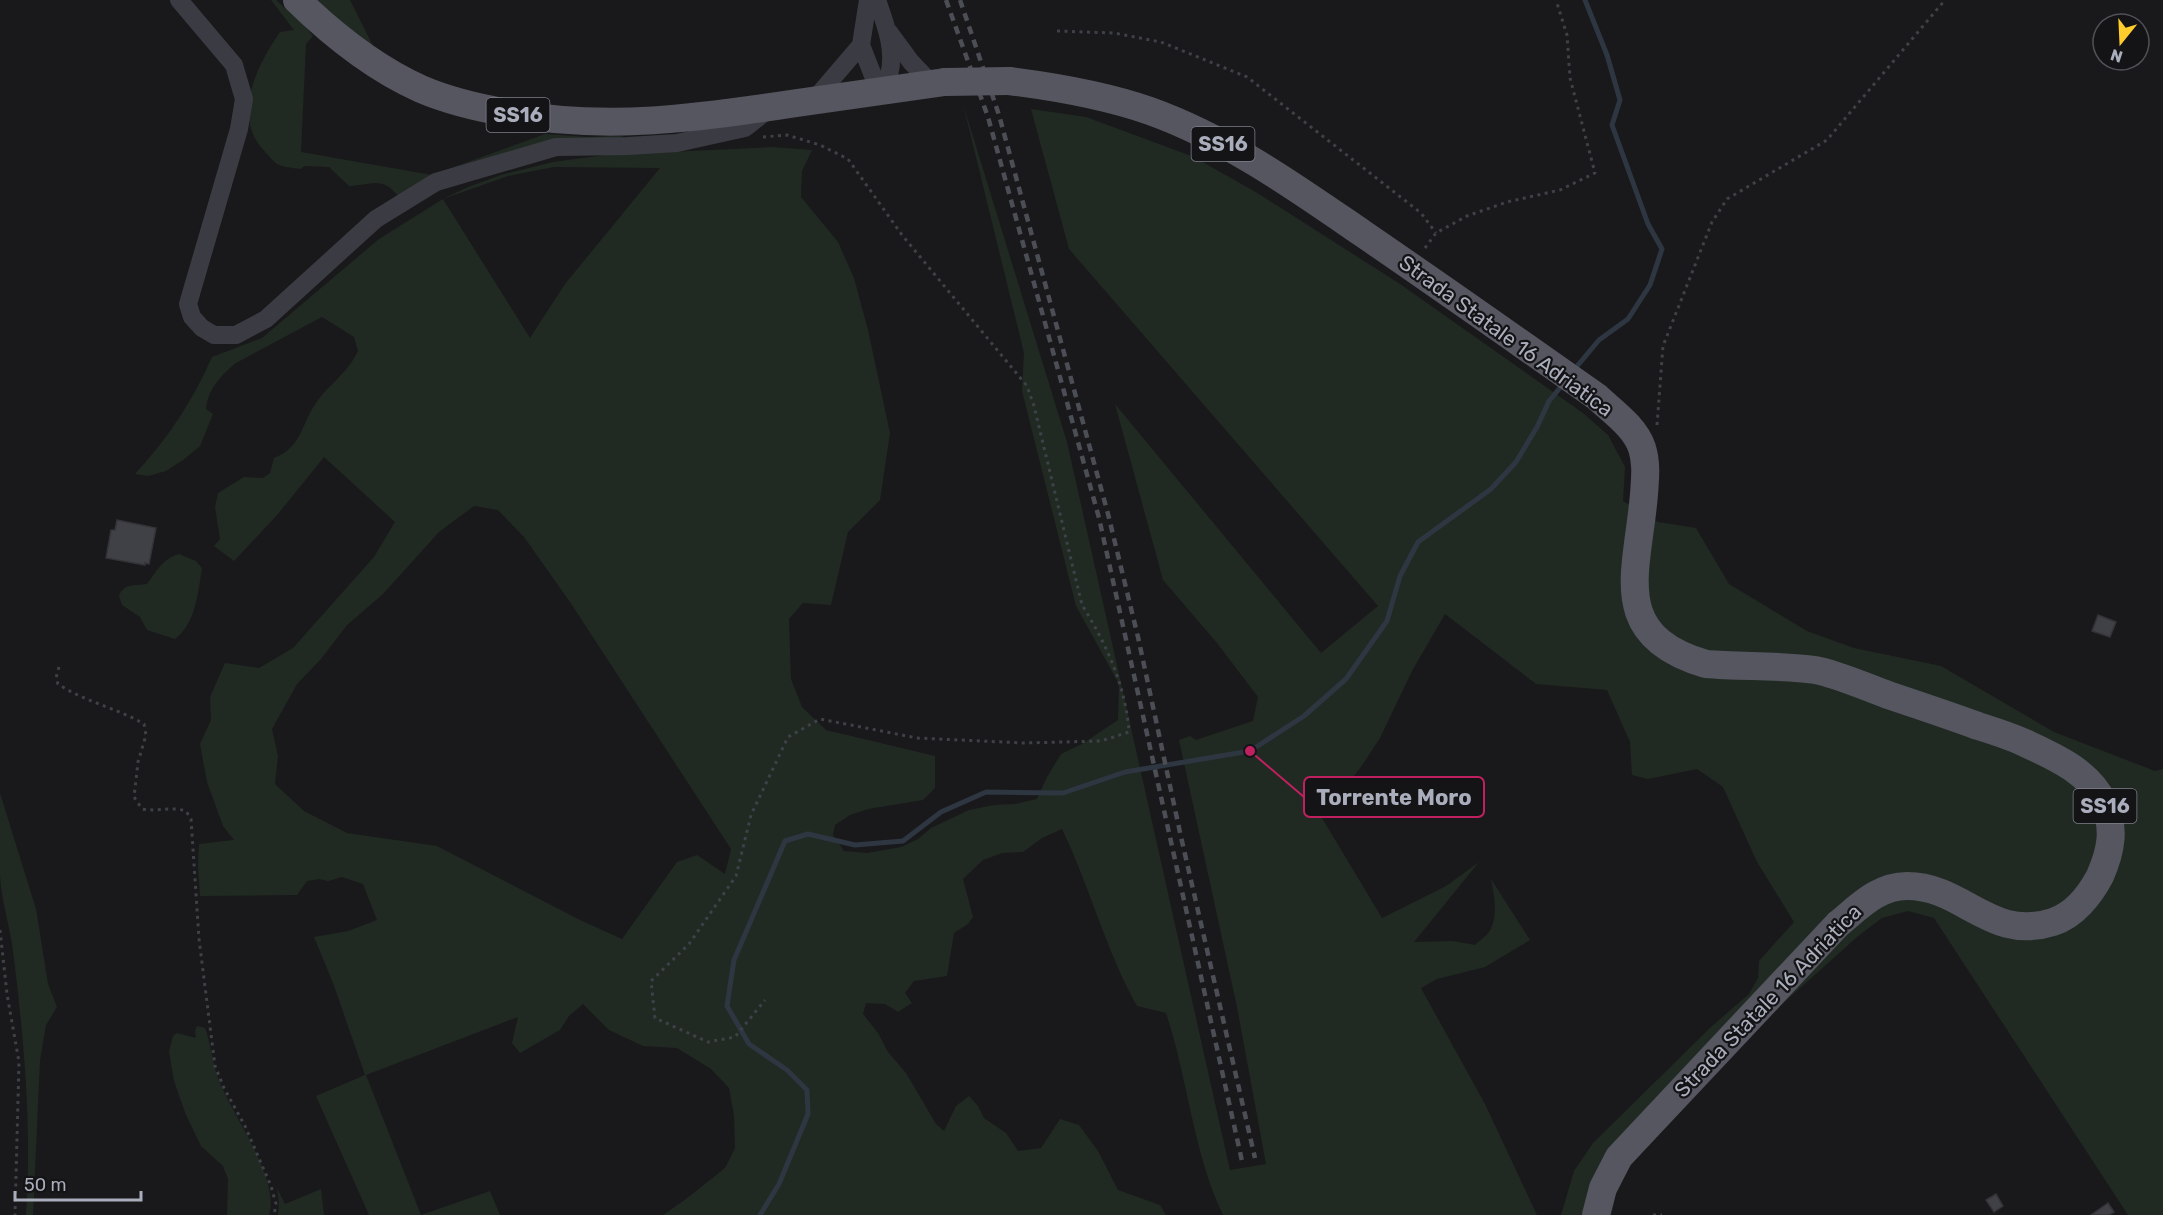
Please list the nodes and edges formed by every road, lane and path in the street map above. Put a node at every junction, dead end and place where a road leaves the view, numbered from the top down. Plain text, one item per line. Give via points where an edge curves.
1 (179, 0) edge
2 (297, 0) edge
3 (868, 0) edge
4 (877, 0) edge
5 (1556, 0) edge
6 (1945, 0) edge
7 (888, 30) junction
8 (1057, 32) dead end
9 (861, 45) junction
10 (938, 83) junction
11 (879, 91) junction
12 (813, 101) junction
13 (771, 107) junction
14 (654, 121) junction
15 (754, 138) dead end
16 (628, 146) junction
17 (1436, 234) junction
18 (1411, 267) junction
19 (1656, 428) dead end
20 (58, 667) dead end
21 (0, 930) edge
22 (765, 1000) dead end
23 (15, 1215) edge
24 (274, 1215) edge
25 (1596, 1215) edge
26 (1653, 1215) edge
27 (1662, 1215) edge

1 - 16 street via 234,65 244,99 239,129 188,304 192,317 214,335 236,335 266,319 376,219 436,182 556,147
2 - 14 main road, SS16 via 344,43 422,89 492,110 568,121
3 - 9 street
4 - 7 street
5 - 17 path via 1567,35 1570,78 1595,173 1560,189 1467,216
6 - 19 path via 1827,140 1726,200 1712,222 1663,346
7 - 10 street via 911,62
7 - 11 street via 889,75
8 - 17 path via 1114,33 1161,42 1247,77 1421,213
9 - 11 street
9 - 12 street
10 - 11 main road, Strada Statale 16 Adriatica / SS16
10 - 18 main road, Strada Statale 16 Adriatica / SS16, bridge via 1009,81 1053,86 1151,111 1206,135 1278,176
11 - 12 main road, Strada Statale 16 Adriatica / SS16
12 - 13 main road, SS16
13 - 14 main road, SS16
13 - 16 street via 745,128 677,143
14 - 16 street via 648,135
15 - 22 path via 787,135 820,144 848,159 902,235 1027,386 1082,605 1109,655 1127,710 1129,732 1101,741 1024,743 916,738 820,719 788,737 751,815 736,876 689,944 651,981 655,1018 708,1042 735,1037
17 - 18 path
18 - 25 main road, Strada Statale 16 Adriatica / SS16 via 1597,397 1630,427 1641,446 1646,470 1634,594 1641,619 1665,646 1706,664 1816,670 2023,742 2077,771 2094,785 2111,830 2106,862 2095,886 2076,909 2060,920 2040,926 2020,928 2002,923 1924,888 1891,887 1876,893 1838,924 1619,1157 1603,1188
20 - 24 path via 58,684 144,724 146,735 134,797 142,809 177,808 192,819 200,939 215,1066 271,1186 276,1204
21 - 23 path via 19,1062
26 - 27 path

